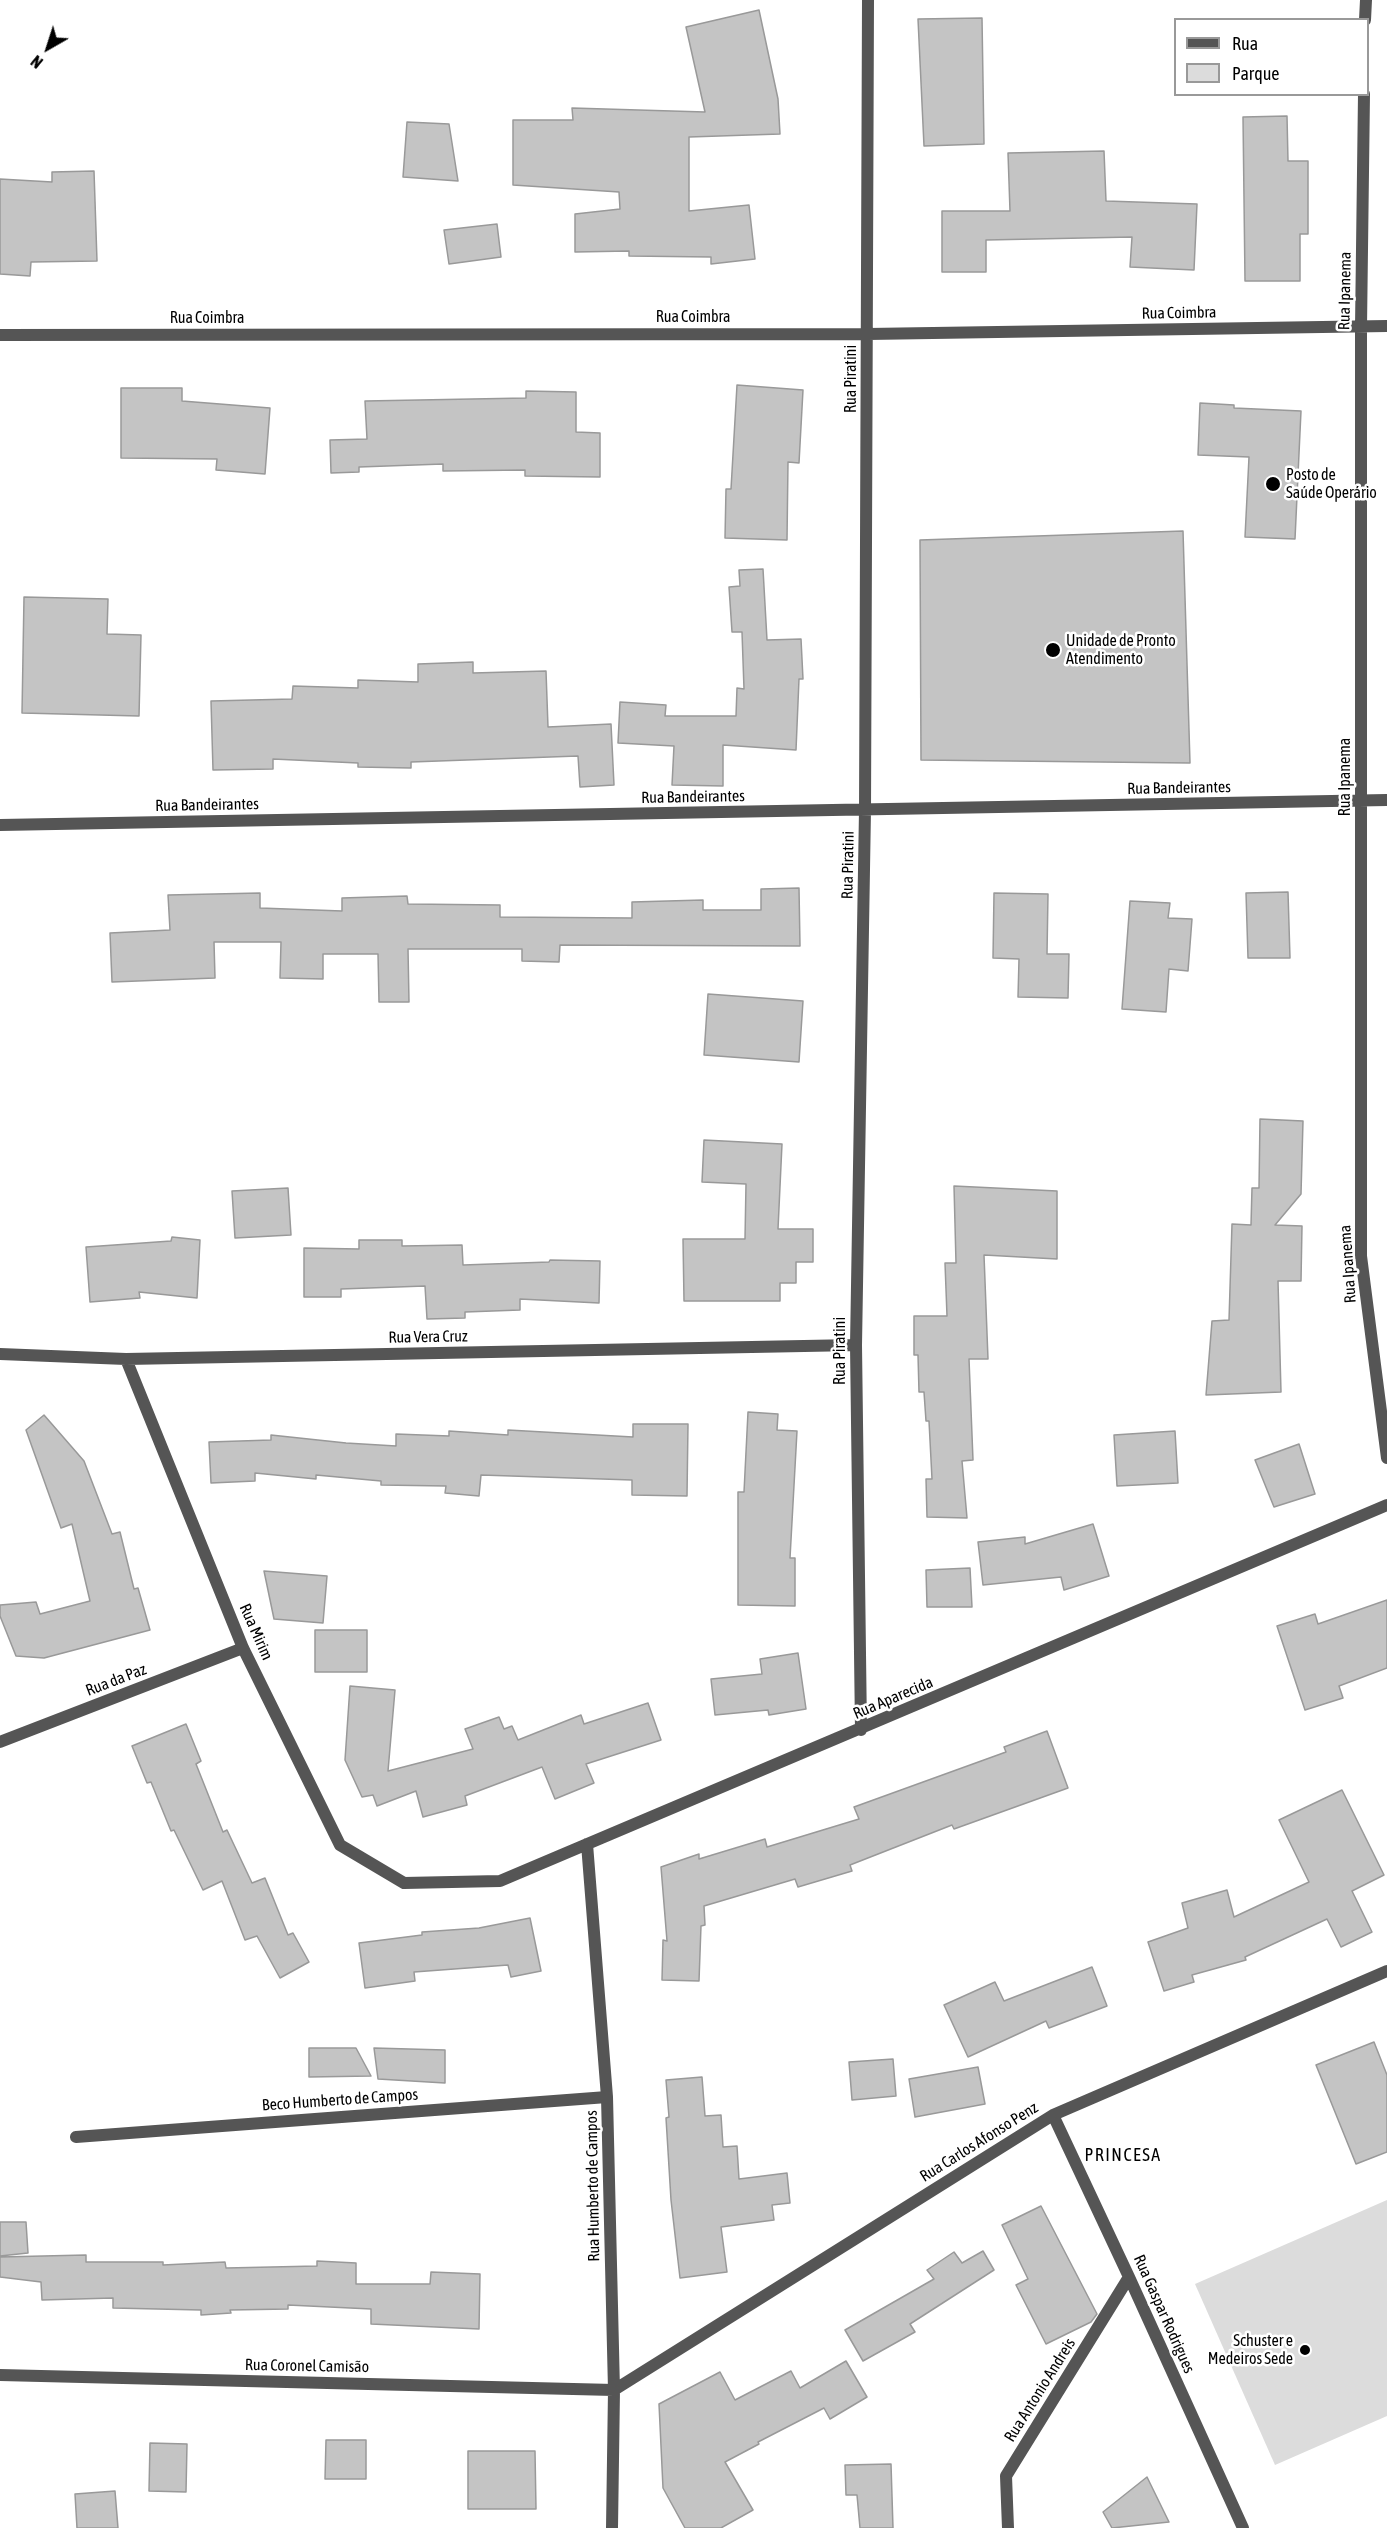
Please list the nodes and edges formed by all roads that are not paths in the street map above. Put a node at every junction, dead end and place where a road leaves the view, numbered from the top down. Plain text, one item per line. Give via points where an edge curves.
1 (868, 0) edge
2 (1366, 0) edge
3 (1365, 18) edge
4 (1364, 96) edge
5 (1387, 326) edge
6 (1361, 327) junction
7 (868, 334) junction
8 (0, 335) edge
9 (1387, 800) edge
10 (1362, 801) junction
11 (865, 810) junction
12 (0, 825) edge
13 (856, 1345) junction
14 (0, 1354) edge
15 (126, 1359) junction
16 (1387, 1458) edge
17 (1387, 1505) edge
18 (243, 1648) junction
19 (861, 1730) junction
20 (0, 1742) edge
21 (587, 1844) junction
22 (404, 1883) joint
23 (1387, 1971) edge
24 (607, 2097) junction
25 (1053, 2115) junction
26 (76, 2137) dead end
27 (1129, 2277) junction
28 (0, 2375) edge
29 (614, 2390) junction
30 (612, 2528) edge
31 (1008, 2528) edge
32 (1243, 2528) edge

1 - 7 street, Rua Piratini
2 - 3 street
4 - 6 street, Rua Ipanema
5 - 6 street, Rua Coimbra
6 - 7 street, Rua Coimbra
6 - 10 street, Rua Ipanema
7 - 8 street, Rua Coimbra
7 - 11 street, Rua Piratini
9 - 10 street, Rua Bandeirantes
10 - 11 street, Rua Bandeirantes
10 - 16 street, Rua Ipanema via 1361,1256
11 - 12 street, Rua Bandeirantes
11 - 13 street, Rua Piratini
13 - 15 street, Rua Vera Cruz
13 - 19 street, Rua Piratini
14 - 15 street, Rua Vera Cruz
15 - 18 street, Rua Mirim
17 - 19 street, Rua Aparecida
18 - 20 street, Rua da Paz
18 - 22 street, Rua Mirim via 340,1845
19 - 21 street, Rua Aparecida
21 - 22 street, Rua Aparecida via 500,1881
21 - 24 street, Rua Humberto de Campos
23 - 25 street, Rua Carlos Afonso Penz
24 - 26 street, Beco Humberto de Campos
24 - 29 street, Rua Humberto de Campos
25 - 27 street, Rua Gaspar Rodrigues
25 - 29 street, Rua Carlos Afonso Penz
27 - 31 street, Rua Antonio Andreis via 1006,2476
27 - 32 street, Rua Gaspar Rodrigues
28 - 29 street, Rua Coronel Camisão
29 - 30 street, Rua Humberto de Campos

